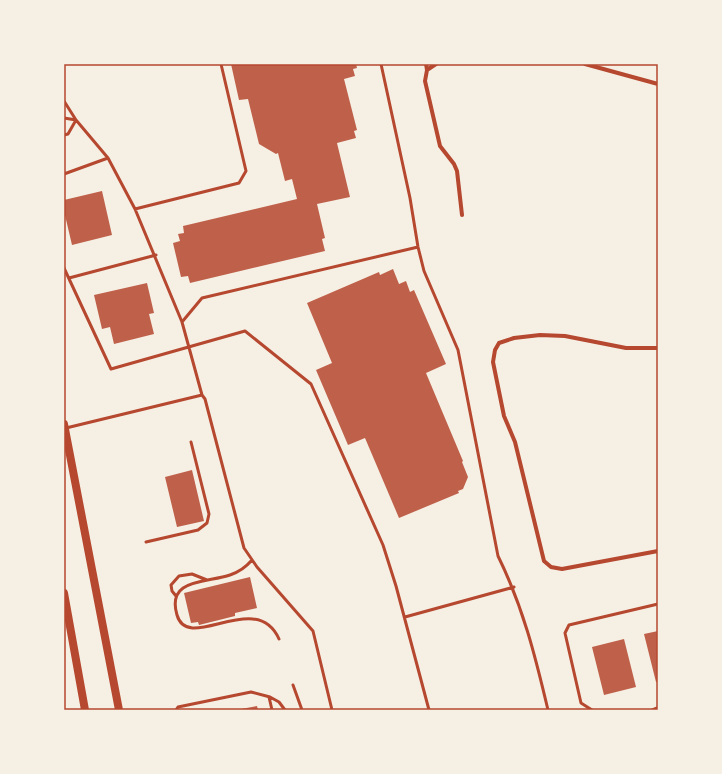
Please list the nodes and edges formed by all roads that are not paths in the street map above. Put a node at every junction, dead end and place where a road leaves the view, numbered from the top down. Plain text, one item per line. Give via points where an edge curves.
1 (221, 64) edge
2 (381, 64) edge
3 (426, 64) edge
4 (436, 64) edge
5 (585, 64) edge
6 (428, 70) junction
7 (658, 84) edge
8 (64, 101) edge
9 (64, 118) edge
10 (76, 120) junction
11 (64, 136) edge
12 (108, 158) junction
13 (64, 174) edge
14 (135, 209) junction
15 (462, 215) dead end
16 (418, 247) junction
17 (156, 255) junction
18 (64, 268) edge
19 (69, 278) junction
20 (182, 322) junction
21 (189, 347) junction
22 (658, 348) edge
23 (202, 395) junction
24 (64, 427) edge
25 (191, 442) dead end
26 (146, 542) dead end
27 (658, 551) edge
28 (252, 560) junction
29 (207, 580) junction
30 (514, 587) junction
31 (64, 593) edge
32 (176, 596) junction
33 (658, 604) edge
34 (405, 617) junction
35 (279, 639) dead end
36 (293, 685) dead end
37 (269, 697) junction
38 (658, 708) edge
39 (85, 710) edge
40 (119, 710) edge
41 (176, 710) edge
42 (272, 710) edge
43 (285, 710) edge
44 (302, 710) edge
45 (332, 710) edge
46 (429, 710) edge
47 (548, 710) edge
48 (592, 710) edge
49 (653, 710) edge

1 - 14 lane via 246,171 239,183
2 - 16 lane
3 - 6 street
4 - 6 street
5 - 7 street
6 - 15 street via 425,82 440,146 457,171
8 - 10 lane
9 - 10 lane
10 - 11 lane
10 - 12 lane
12 - 13 lane
12 - 14 lane
14 - 17 lane
16 - 20 lane via 202,298
16 - 30 lane via 424,271 458,350 498,556
17 - 19 lane
17 - 20 lane
18 - 19 lane
19 - 21 lane via 111,369
20 - 21 lane
21 - 23 lane
21 - 34 lane via 245,331 311,384 383,545
22 - 27 street via 626,348 565,336 514,338 499,343 493,362 504,416 515,442 544,561 551,567 562,570
23 - 24 lane
23 - 28 lane via 244,548
24 - 40 main road
25 - 26 lane via 209,514 207,523 198,530
28 - 29 lane via 229,576
28 - 45 lane via 313,632
29 - 32 lane via 181,589
29 - 32 lane via 192,574 179,576 171,585
30 - 34 lane
30 - 47 lane via 530,636
31 - 39 main road
32 - 35 lane via 177,616 183,625 194,629 236,619 260,620 271,626
33 - 48 lane via 569,625 564,633 580,703
34 - 46 lane
36 - 44 lane
37 - 41 lane via 251,692 178,707
37 - 42 lane
37 - 43 lane via 279,702
38 - 49 street

